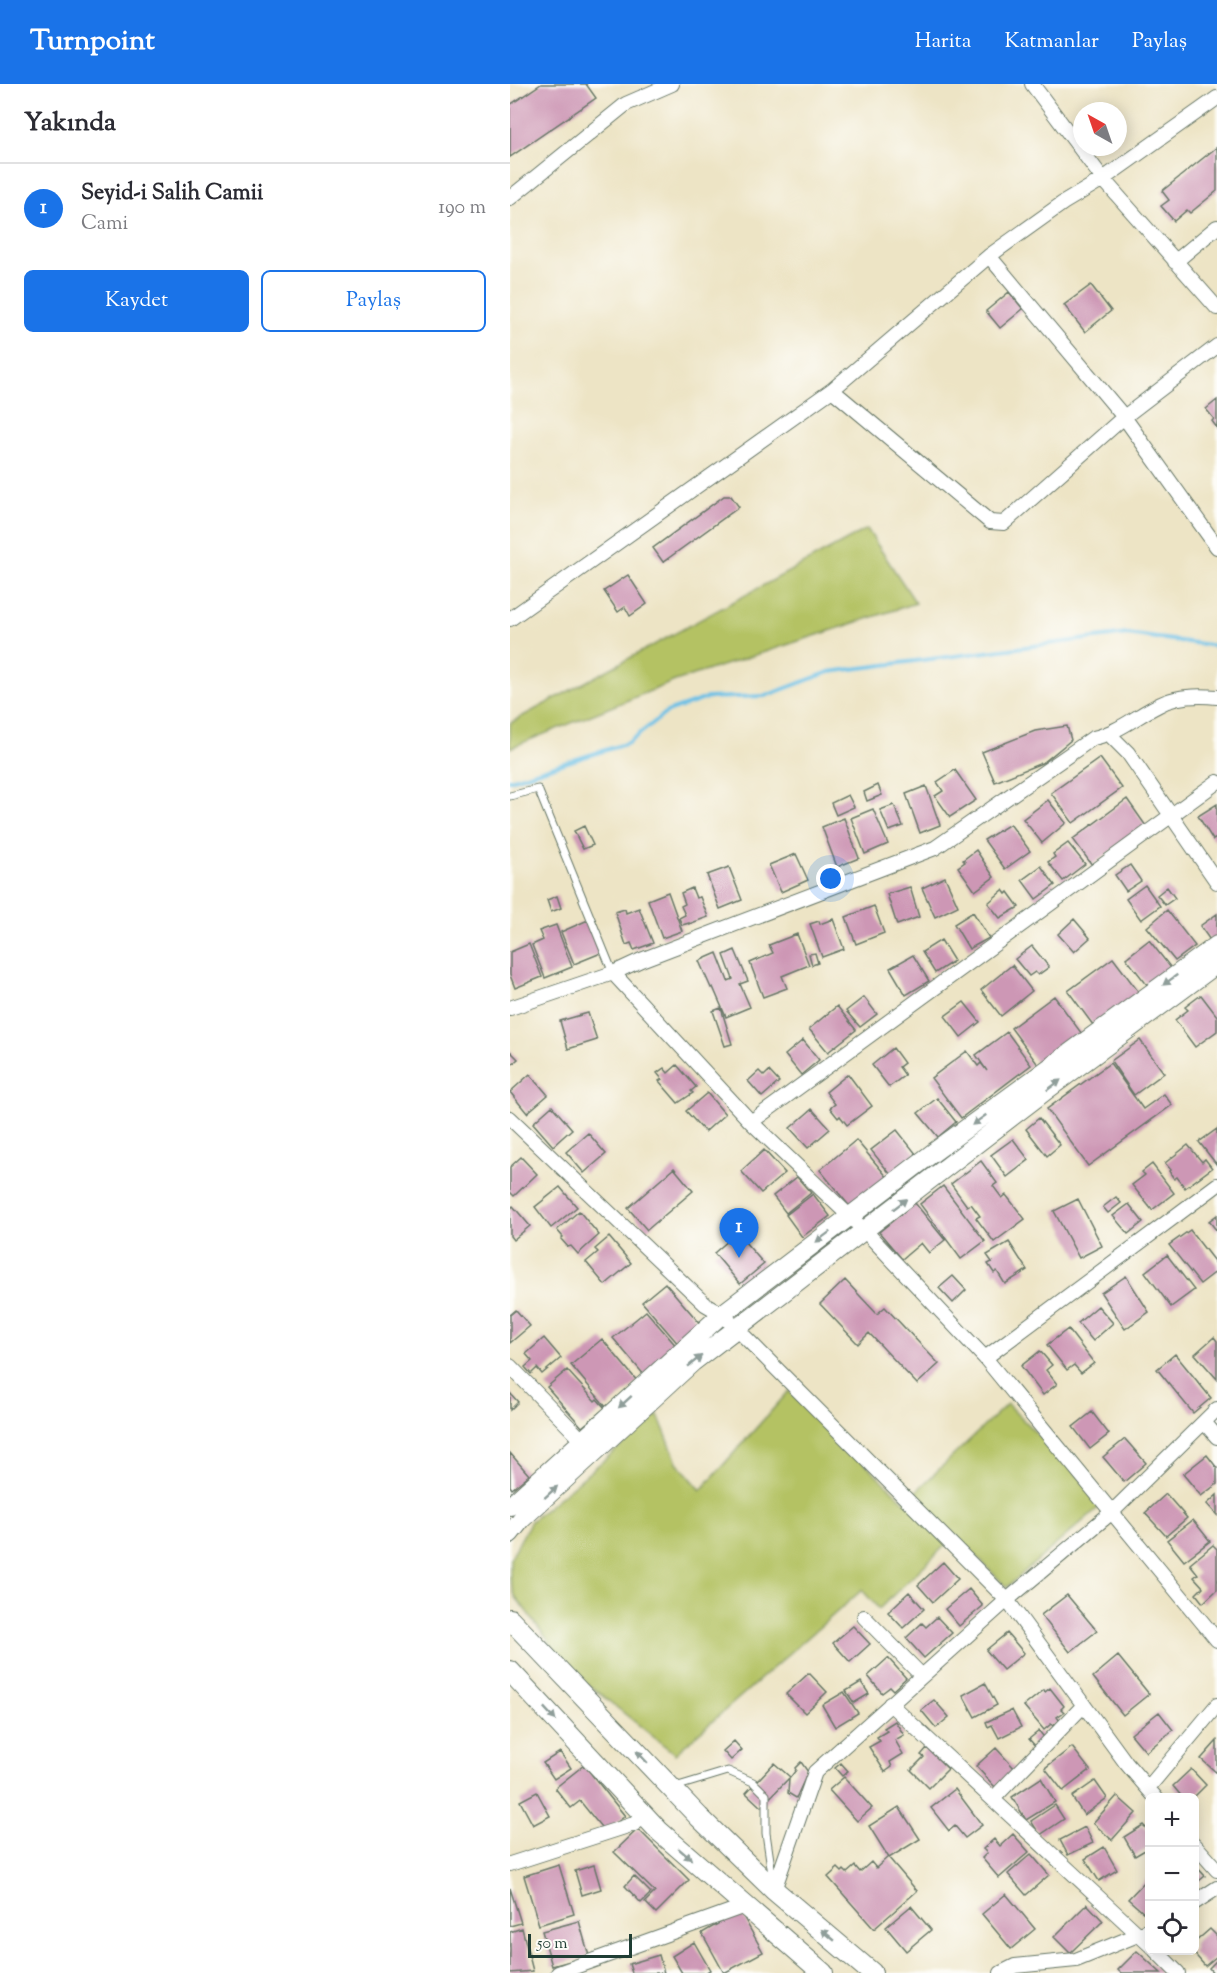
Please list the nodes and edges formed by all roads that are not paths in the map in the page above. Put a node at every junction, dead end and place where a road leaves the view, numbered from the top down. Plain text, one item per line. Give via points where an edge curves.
1 (672, 84) edge
2 (1032, 84) edge
3 (1217, 98) edge
4 (1103, 179) junction
5 (510, 198) edge
6 (1217, 227) edge
7 (989, 256) junction
8 (1175, 262) junction
9 (1217, 308) edge
10 (1217, 346) edge
11 (832, 390) junction
12 (1125, 417) junction
13 (1217, 547) edge
14 (510, 619) edge
15 (1217, 697) edge
16 (1109, 735) junction
17 (1217, 782) edge
18 (510, 796) edge
19 (1171, 815) junction
20 (1217, 882) edge
21 (1217, 945) edge
22 (1217, 964) edge
23 (612, 973) junction
24 (510, 1008) edge
25 (510, 1118) edge
26 (751, 1122) junction
27 (1217, 1185) edge
28 (849, 1217) junction
29 (865, 1231) junction
30 (722, 1314) junction
31 (736, 1329) junction
32 (985, 1358) junction
33 (510, 1366) edge
34 (1217, 1409) edge
35 (1204, 1422) junction
36 (1217, 1437) edge
37 (590, 1445) junction
38 (510, 1506) edge
39 (1112, 1512) junction
40 (510, 1534) edge
41 (1007, 1600) junction
42 (864, 1617) dead end
43 (510, 1619) edge
44 (1217, 1640) edge
45 (510, 1671) edge
46 (922, 1677) junction
47 (890, 1704) junction
48 (1084, 1705) junction
49 (1217, 1705) edge
50 (671, 1788) junction
51 (1152, 1793) edge
52 (993, 1799) junction
53 (645, 1816) junction
54 (1197, 1847) edge
55 (510, 1864) edge
56 (1217, 1870) edge
57 (1217, 1888) edge
58 (774, 1890) junction
59 (1197, 1901) edge
60 (745, 1906) junction
61 (1144, 1932) edge
62 (1160, 1955) edge
63 (558, 1973) edge
64 (823, 1973) edge
65 (872, 1973) edge
66 (1001, 1973) edge
67 (1178, 1973) edge

1 - 5 street via 626,104
2 - 4 street
3 - 4 street
4 - 7 street
4 - 8 street
6 - 8 street
7 - 11 street
7 - 12 street
8 - 9 street
10 - 12 street
11 - 12 street via 990,522 997,523 1004,523
11 - 14 street
12 - 13 street
15 - 16 street via 1196,695 1159,704
16 - 19 street via 1128,753
16 - 23 street via 1093,738 935,848
17 - 19 street
18 - 23 lane via 538,789
19 - 20 street
19 - 26 street
21 -> 28 street
29 -> 22 street
23 - 24 street
23 - 26 street
25 - 30 street via 705,1304
26 - 28 street
27 - 32 street
28 - 29 street
28 -> 30 street
29 - 31 street
29 - 32 street
30 - 31 street
30 -> 37 street
37 -> 31 street
31 - 41 street
32 - 39 street
33 - 37 street
34 - 35 street
35 - 36 street
35 - 39 street
37 - 38 street
40 -> 37 street
39 - 41 street
39 - 44 street
41 - 46 street
41 - 48 street
42 - 46 street
50 -> 43 main road
45 -> 53 main road
46 - 47 street
47 - 52 street
47 - 58 street via 815,1772
48 - 51 street
48 - 52 street
49 - 51 street
50 - 58 main road
50 - 58 lane via 728,1771 753,1782 766,1795 766,1833
52 - 61 street
53 - 55 street via 634,1824
53 -> 60 main road
54 - 56 street
57 - 59 street
65 -> 58 main road
60 - 63 street
60 - 64 main road
61 - 66 street via 1076,1960 1015,1966
62 - 67 street

